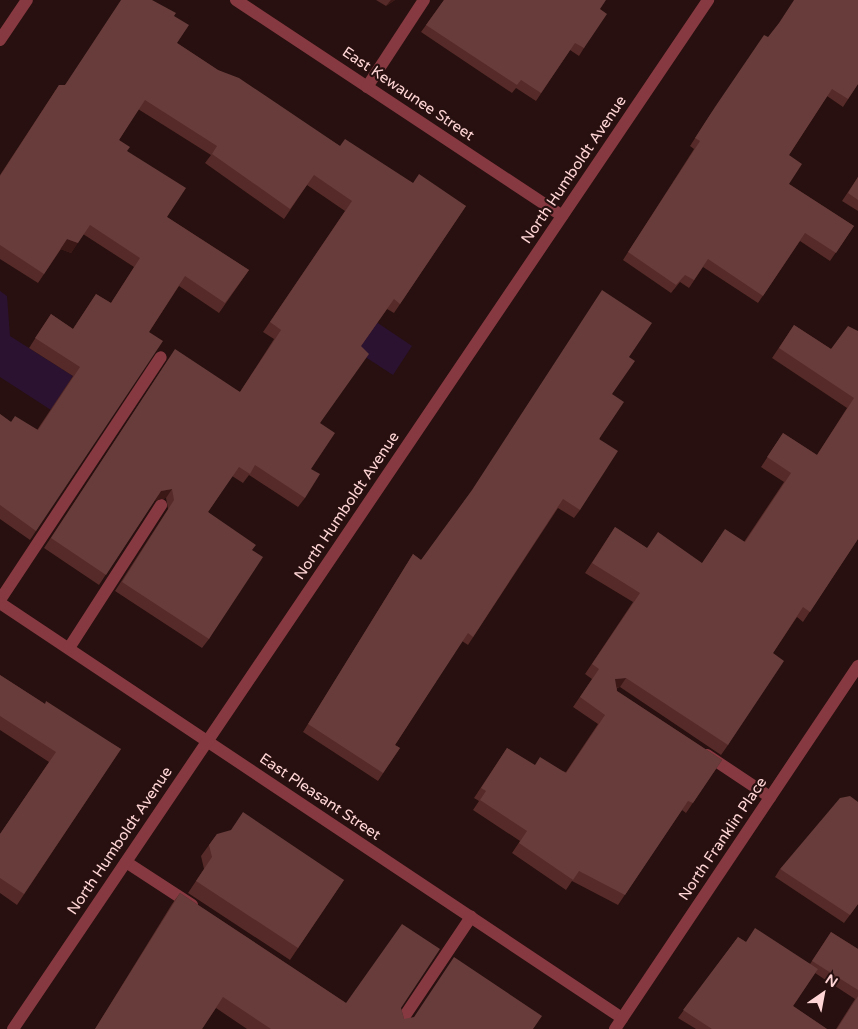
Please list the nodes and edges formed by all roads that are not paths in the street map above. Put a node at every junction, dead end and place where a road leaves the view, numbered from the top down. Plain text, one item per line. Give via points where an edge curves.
1 (27, 0) edge
2 (236, 0) edge
3 (424, 0) edge
4 (708, 0) edge
5 (0, 40) edge
6 (366, 87) junction
7 (562, 216) junction
8 (161, 357) edge
9 (161, 505) edge
10 (0, 601) edge
11 (68, 648) junction
12 (858, 666) edge
13 (208, 741) junction
14 (696, 748) edge
15 (770, 797) junction
16 (126, 862) junction
17 (204, 914) edge
18 (471, 917) junction
19 (400, 1023) edge
20 (618, 1024) edge
21 (13, 1029) edge

1 - 5 street
2 - 6 street, East Kewaunee Street
3 - 6 street
4 - 7 street, North Humboldt Avenue
6 - 7 street, East Kewaunee Street
7 - 13 street, North Humboldt Avenue
8 - 10 street
9 - 11 street
10 - 11 street, East Pleasant Street
11 - 13 street, East Pleasant Street
12 - 15 street, North Franklin Place
13 - 16 street, North Humboldt Avenue
13 - 18 street, East Pleasant Street
14 - 15 street
15 - 20 street, North Franklin Place
16 - 17 street
16 - 21 street, North Humboldt Avenue
18 - 19 street
18 - 20 street, East Pleasant Street

